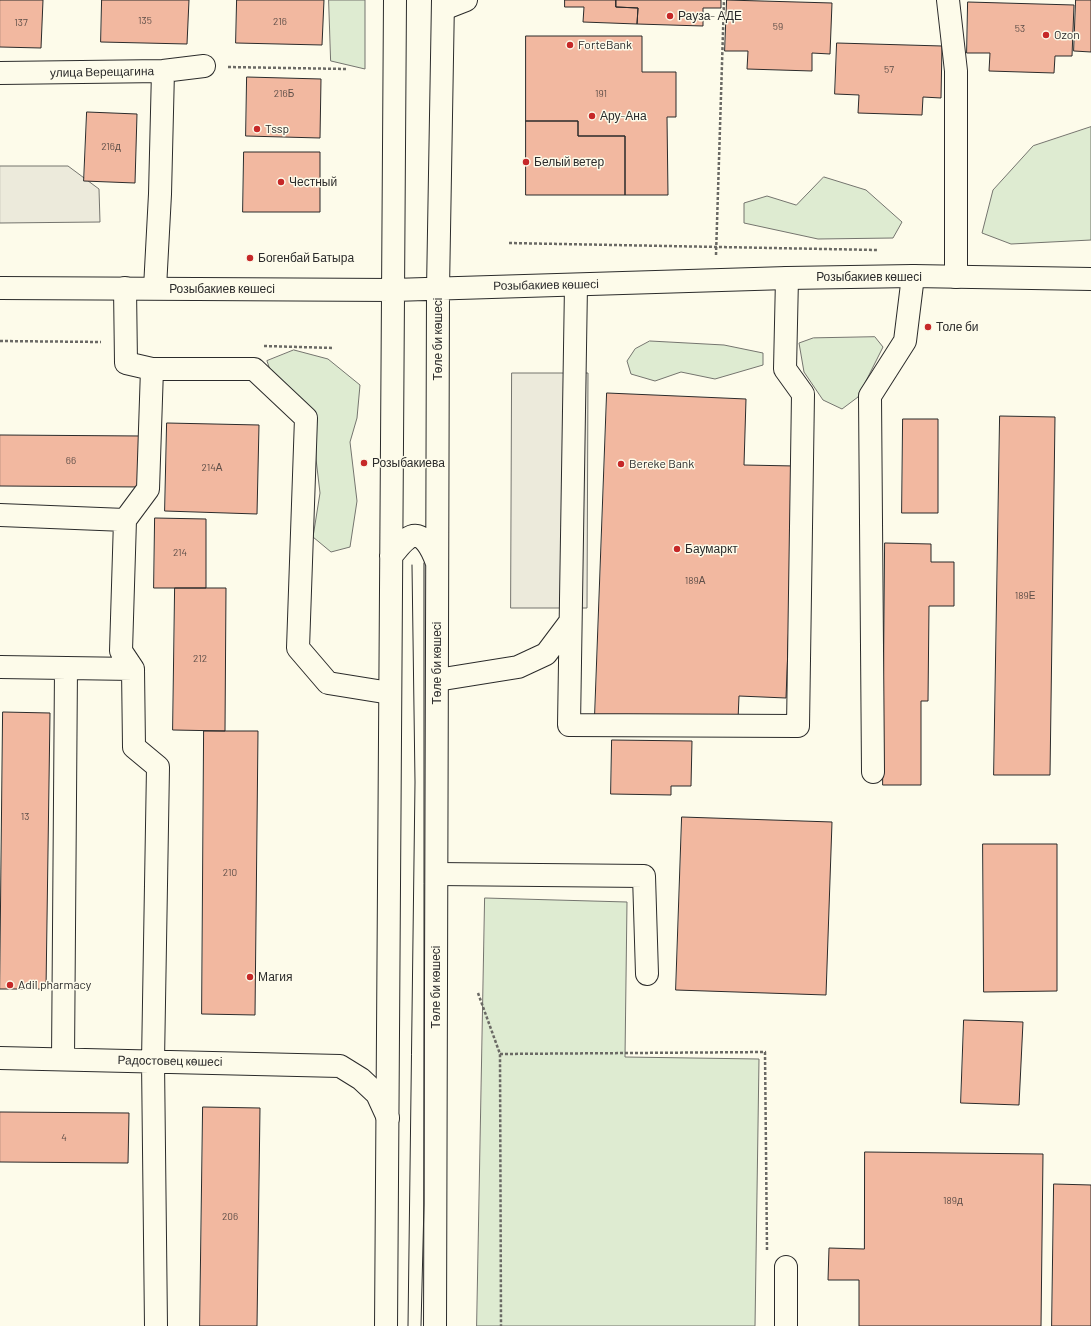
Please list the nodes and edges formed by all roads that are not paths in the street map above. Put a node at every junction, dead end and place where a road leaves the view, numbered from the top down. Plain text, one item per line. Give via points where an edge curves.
1 (395, 0) edge
2 (466, 0) edge
3 (948, 0) edge
4 (443, 5) edge
5 (204, 66) road end
6 (163, 71) junction
7 (0, 73) edge
8 (914, 276) junction
9 (956, 277) junction
10 (787, 278) junction
11 (1091, 279) edge
12 (576, 285) junction
13 (0, 288) edge
14 (125, 288) junction
15 (154, 288) junction
16 (438, 289) junction
17 (393, 290) junction
18 (152, 369) junction
19 (0, 515) edge
20 (125, 520) junction
21 (391, 556) junction
22 (438, 564) junction
23 (570, 622) junction
24 (0, 667) edge
25 (66, 668) junction
26 (132, 669) junction
27 (437, 680) junction
28 (390, 693) junction
29 (873, 772) dead end
30 (437, 874) junction
31 (647, 974) dead end
32 (0, 1058) edge
33 (63, 1059) junction
34 (154, 1061) junction
35 (388, 1118) junction
36 (786, 1267) dead end
37 (156, 1326) edge
38 (386, 1326) edge
39 (435, 1326) edge
40 (786, 1326) edge

1 - 17 main road
2 - 4 main road
3 - 9 main road via 956,71
4 - 16 main road, Төле би көшесі
5 - 6 main road, улица Верещагина
6 - 7 main road, улица Верещагина
6 - 15 main road via 160,194
8 - 9 main road, Розыбакиев көшесі
8 - 10 main road, Розыбакиев көшесі
8 - 29 main road via 905,341 870,396
9 - 11 main road, Розыбакиев көшесі
10 - 12 main road, Розыбакиев көшесі
10 - 23 main road via 785,369 803,394 798,726 569,725
12 - 16 main road, Розыбакиев көшесі
12 - 23 main road
13 - 14 main road, Розыбакиев көшесі
14 - 15 main road, Розыбакиев көшесі
14 - 18 main road via 126,363
15 - 17 main road, Розыбакиев көшесі
16 - 17 main road, Розыбакиев көшесі
16 - 22 main road, Төле би көшесі
17 - 21 main road
18 - 20 main road via 148,489
18 - 28 main road via 254,369 306,418 298,648 328,684
19 - 20 main road
20 - 26 main road via 120,651
21 - 22 main road via 413,536 423,538
21 - 28 main road
22 - 27 main road, Төле би көшесі
23 - 27 main road via 546,654 518,667
24 - 25 main road
25 - 26 main road
25 - 33 main road
26 - 34 main road via 134,747 158,767
27 - 30 main road, Төле би көшесі
28 - 35 main road
30 - 31 main road via 644,876
30 - 39 main road, Төле би көшесі
32 - 33 main road, Радостовец көшесі
33 - 34 main road, Радостовец көшесі
34 - 35 main road, Радостовец көшесі via 340,1066 361,1079 377,1094
34 - 37 main road
35 - 38 main road
36 - 40 main road

